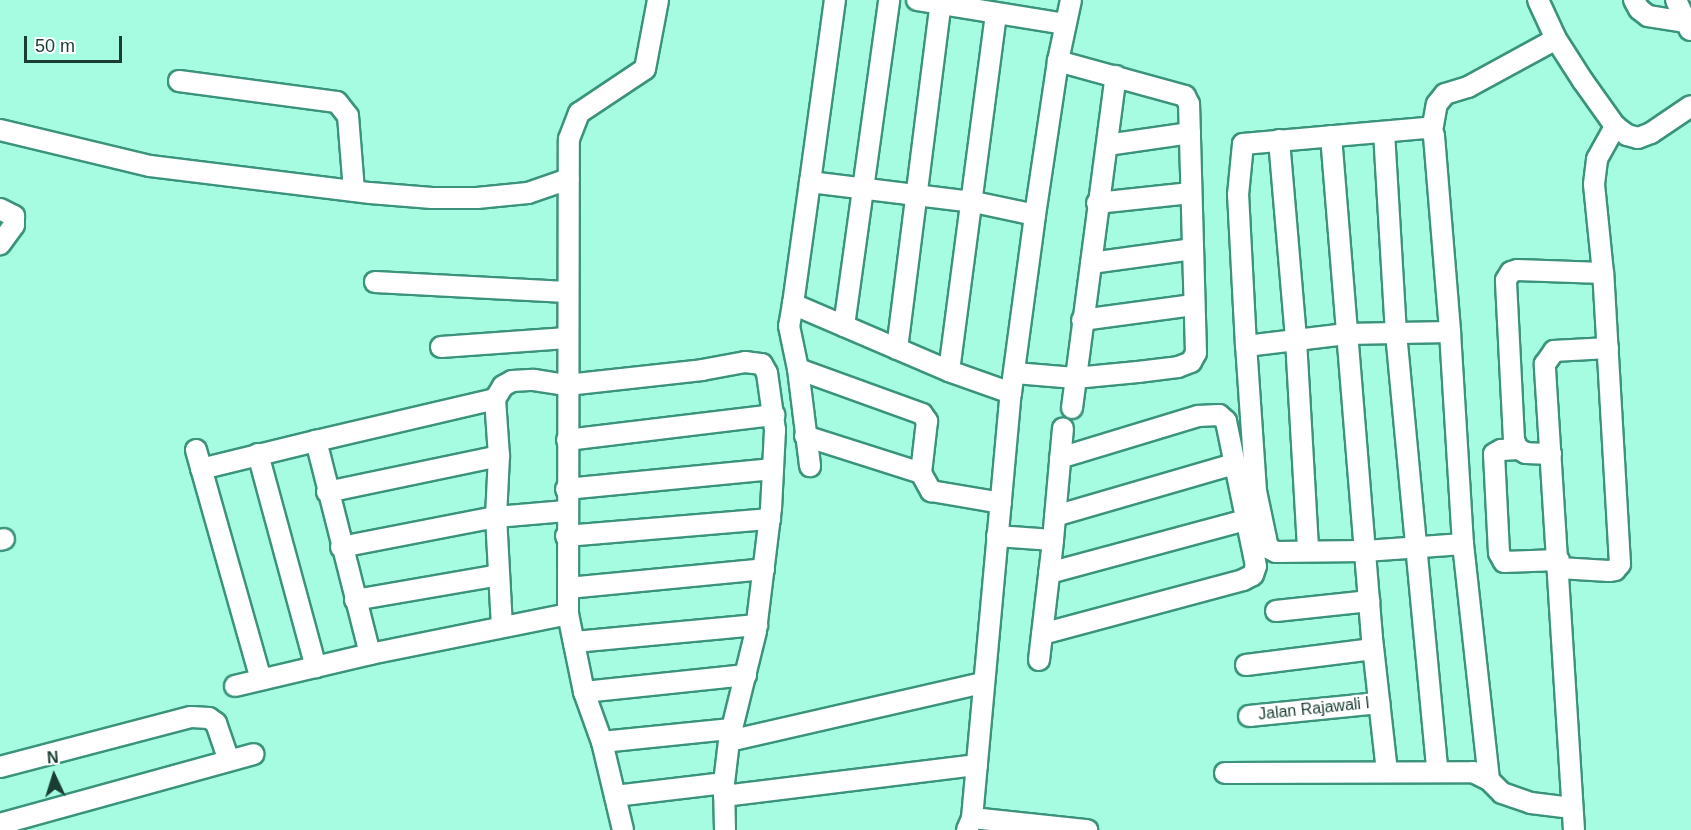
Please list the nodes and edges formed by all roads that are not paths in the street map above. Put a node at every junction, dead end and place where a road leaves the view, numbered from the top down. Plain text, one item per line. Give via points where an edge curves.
1 (658, 0) edge
2 (835, 0) edge
3 (890, 0) edge
4 (917, 0) edge
5 (1071, 0) edge
6 (1538, 0) edge
7 (1634, 0) edge
8 (1676, 0) edge
9 (940, 9) dead end
10 (996, 15) junction
11 (1065, 24) junction
12 (1688, 27) edge
13 (1556, 39) junction
14 (1058, 61) junction
15 (1116, 76) junction
16 (179, 81) dead end
17 (1691, 106) edge
18 (1615, 126) junction
19 (0, 130) edge
20 (1432, 131) junction
21 (1384, 132) junction
22 (1190, 133) junction
23 (1331, 136) junction
24 (1279, 140) junction
25 (1107, 145) junction
26 (568, 180) junction
27 (810, 183) junction
28 (864, 189) junction
29 (354, 191) junction
30 (1190, 193) junction
31 (915, 195) junction
32 (974, 202) junction
33 (1097, 203) junction
34 (0, 209) edge
35 (1035, 215) junction
36 (0, 244) edge
37 (1193, 249) junction
38 (1091, 263) junction
39 (1603, 273) junction
40 (375, 282) dead end
41 (567, 292) junction
42 (793, 304) junction
43 (1193, 305) junction
44 (1082, 321) junction
45 (844, 326) junction
46 (1450, 332) junction
47 (1396, 333) junction
48 (1346, 334) junction
49 (567, 338) junction
50 (1296, 340) junction
51 (1246, 346) junction
52 (441, 347) dead end
53 (1608, 348) junction
54 (897, 349) junction
55 (798, 369) junction
56 (949, 371) junction
57 (1015, 373) junction
58 (1075, 378) junction
59 (567, 386) junction
60 (1011, 393) junction
61 (495, 399) junction
62 (1072, 408) dead end
63 (774, 415) junction
64 (1063, 428) dead end
65 (806, 436) junction
66 (567, 440) junction
67 (316, 441) junction
68 (1518, 448) junction
69 (196, 450) dead end
70 (258, 454) junction
71 (1551, 454) junction
72 (499, 456) junction
73 (1060, 458) junction
74 (1234, 464) junction
75 (810, 466) dead end
76 (773, 468) junction
77 (201, 469) junction
78 (921, 474) junction
79 (566, 489) junction
80 (327, 492) junction
81 (1001, 503) junction
82 (566, 511) junction
83 (1055, 516) junction
84 (496, 517) junction
85 (770, 519) junction
86 (1246, 520) junction
87 (997, 536) junction
88 (566, 537) junction
89 (1053, 540) junction
90 (1463, 544) junction
91 (341, 547) junction
92 (1417, 549) junction
93 (1308, 551) junction
94 (1365, 551) junction
95 (1559, 564) junction
96 (764, 569) junction
97 (1049, 573) junction
98 (499, 575) junction
99 (568, 588) junction
100 (356, 600) junction
101 (1369, 600) junction
102 (1276, 611) dead end
103 (568, 614) junction
104 (757, 625) junction
105 (502, 627) junction
106 (1041, 634) junction
107 (574, 642) junction
108 (1373, 649) junction
109 (370, 654) junction
110 (1038, 660) dead end
111 (1246, 665) dead end
112 (316, 667) junction
113 (746, 675) junction
114 (261, 680) junction
115 (983, 682) junction
116 (235, 686) dead end
117 (584, 692) junction
118 (1379, 703) junction
119 (1249, 716) dead end
120 (730, 735) junction
121 (602, 741) junction
122 (254, 754) dead end
123 (229, 760) junction
124 (977, 765) junction
125 (0, 767) edge
126 (1437, 770) junction
127 (1387, 771) junction
128 (1225, 773) dead end
129 (1489, 780) junction
130 (724, 789) junction
131 (615, 796) junction
132 (1572, 808) junction
133 (0, 824) edge
134 (970, 824) edge
135 (623, 830) edge
136 (725, 830) edge
137 (1087, 830) edge
138 (1574, 830) edge

1 - 26 street via 645,69 579,112 569,139
2 - 27 street
3 - 28 street
4 - 10 street
5 - 11 street
6 - 13 street
7 - 12 street via 1648,16
8 - 12 street
9 - 31 street
10 - 11 street
10 - 32 street
11 - 14 street
13 - 18 street
13 - 20 street via 1468,87 1445,94 1437,104
14 - 15 street
14 - 35 street
15 - 22 street via 1185,96
15 - 25 street
16 - 29 street via 337,102 348,116
17 - 18 street via 1638,138
18 - 39 street via 1597,159 1594,184
19 - 29 street via 150,166
20 - 21 street via 1425,128
20 - 46 street
21 - 23 street
21 - 47 street
22 - 25 street
22 - 30 street
23 - 24 street
23 - 48 street
24 - 50 street
24 - 51 street via 1243,144 1238,195
25 - 33 street
26 - 29 street via 528,192 477,198
26 - 41 street
27 - 28 street
27 - 42 street
28 - 31 street
28 - 45 street
30 - 33 street
30 - 37 street
31 - 32 street
31 - 54 street
32 - 35 street
32 - 56 street
33 - 38 street
34 - 36 street via 14,216 14,225
35 - 57 street
37 - 38 street
37 - 43 street
38 - 44 street
39 - 53 street
39 - 68 street via 1517,270 1510,272 1506,280 1514,440
40 - 41 street
41 - 49 street
42 - 45 street
42 - 55 street via 789,326
43 - 44 street
43 - 58 street via 1196,353 1191,362 1178,367
44 - 58 street
45 - 54 street
46 - 47 street
46 - 90 street
47 - 48 street
47 - 92 street
48 - 50 street
48 - 94 street
49 - 52 street
49 - 59 street
50 - 51 street
50 - 93 street
51 - 93 street via 1255,480 1264,539 1268,548 1276,552
53 - 71 street via 1566,349 1547,357
53 - 95 street via 1620,564 1609,571
54 - 56 street
55 - 65 street
55 - 78 street via 922,414 927,421
56 - 60 street
57 - 58 street
57 - 60 street
58 - 62 street
59 - 61 street via 512,381 503,386
59 - 63 street via 757,361 767,373
59 - 66 street
60 - 81 street
61 - 67 street
61 - 72 street
63 - 66 street
63 - 76 street
64 - 73 street
65 - 75 street
65 - 78 street
66 - 79 street
67 - 70 street
67 - 80 street
68 - 71 street via 1526,453
68 - 95 street via 1494,454 1499,554 1504,562
69 - 77 street
70 - 77 street
70 - 112 street
71 - 95 street
72 - 80 street
72 - 84 street
73 - 74 street via 1198,416 1219,415 1226,421
73 - 83 street
74 - 83 street
74 - 86 street
76 - 79 street
76 - 85 street
77 - 114 street
78 - 81 street via 931,491
79 - 82 street
80 - 91 street
81 - 87 street
82 - 84 street
82 - 88 street
83 - 89 street
84 - 91 street
84 - 98 street
85 - 88 street
85 - 96 street
86 - 97 street
86 - 106 street via 1256,566 1252,575
87 - 89 street
87 - 115 street
88 - 99 street
89 - 97 street
90 - 92 street
90 - 129 street
91 - 100 street
92 - 94 street
92 - 126 street
93 - 94 street
94 - 101 street
95 - 132 street
96 - 99 street
96 - 104 street
97 - 106 street
98 - 100 street
98 - 105 street
99 - 103 street
100 - 109 street
101 - 102 street
101 - 108 street
103 - 105 street
103 - 107 street
104 - 107 street
104 - 113 street
105 - 109 street
106 - 110 street
107 - 117 street
108 - 111 street
108 - 118 street
109 - 112 street
112 - 114 street
113 - 117 street
113 - 120 street
114 - 116 street
115 - 120 street
115 - 124 street
117 - 121 street
118 - 119 street, Jalan Rajawali I
118 - 127 street
120 - 121 street
120 - 130 street
121 - 131 street
122 - 123 street
123 - 125 street via 216,723 209,718 191,717
123 - 133 street
124 - 130 street
124 - 134 street
126 - 127 street
126 - 129 street via 1473,772
127 - 128 street
129 - 132 street via 1502,792 1531,803
130 - 131 street
130 - 136 street
131 - 135 street
132 - 138 street
134 - 137 street

